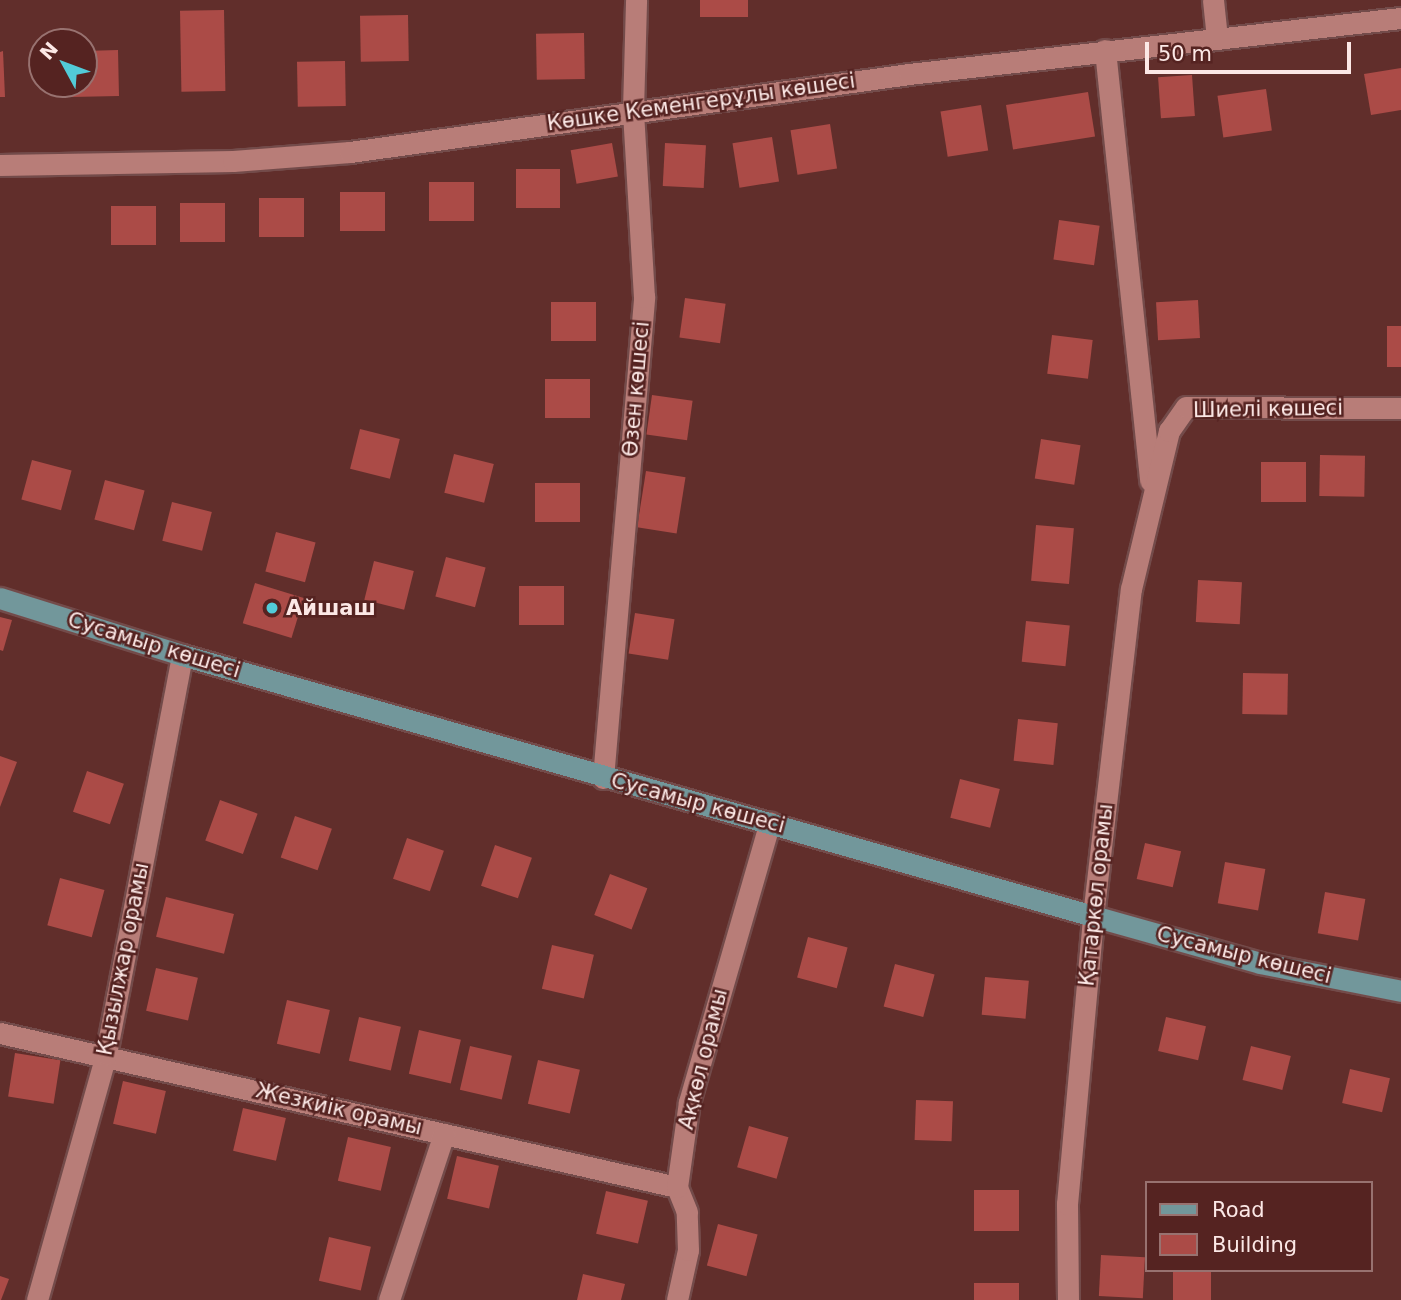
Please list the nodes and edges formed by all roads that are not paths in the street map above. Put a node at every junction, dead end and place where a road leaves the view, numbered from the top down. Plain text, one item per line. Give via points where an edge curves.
1 (636, 0) edge
2 (1213, 0) edge
3 (1401, 18) edge
4 (1217, 39) junction
5 (1105, 50) junction
6 (633, 110) junction
7 (0, 164) edge
8 (1401, 408) edge
9 (1151, 493) junction
10 (0, 598) edge
11 (182, 655) junction
12 (603, 778) junction
13 (770, 822) junction
14 (1093, 916) junction
15 (1401, 991) edge
16 (0, 1033) edge
17 (106, 1054) junction
18 (444, 1134) junction
19 (677, 1187) junction
20 (37, 1300) edge
21 (389, 1300) edge
22 (677, 1300) edge
23 (1068, 1300) edge

1 - 6 street, Өзен көшесі
2 - 4 street
3 - 4 street, Көшке Кеменгерұлы көшесі
4 - 5 street, Көшке Кеменгерұлы көшесі
5 - 6 street, Көшке Кеменгерұлы көшесі
5 - 9 street
6 - 7 street, Көшке Кеменгерұлы көшесі via 350,152 233,161
6 - 12 street, Өзен көшесі via 644,297
8 - 9 street, Шиелі көшесі via 1186,407 1168,431
9 - 14 street, Қатаркөл орамы via 1131,589
10 - 11 main road, Сусамыр көшесі
11 - 12 main road, Сусамыр көшесі
11 - 17 street, Қызылжар орамы
12 - 13 main road, Сусамыр көшесі
13 - 14 main road, Сусамыр көшесі
13 - 19 street, Ақкөл орамы via 689,1102
14 - 15 main road, Сусамыр көшесі via 1260,963
14 - 23 street, Қатаркөл орамы via 1067,1204
16 - 17 street, Жезкиік орамы
17 - 18 street, Жезкиік орамы
17 - 20 street, Қызылжар орамы
18 - 19 street, Жезкиік орамы
18 - 21 street
19 - 22 street, Ақкөл орамы via 687,1212 688,1238

